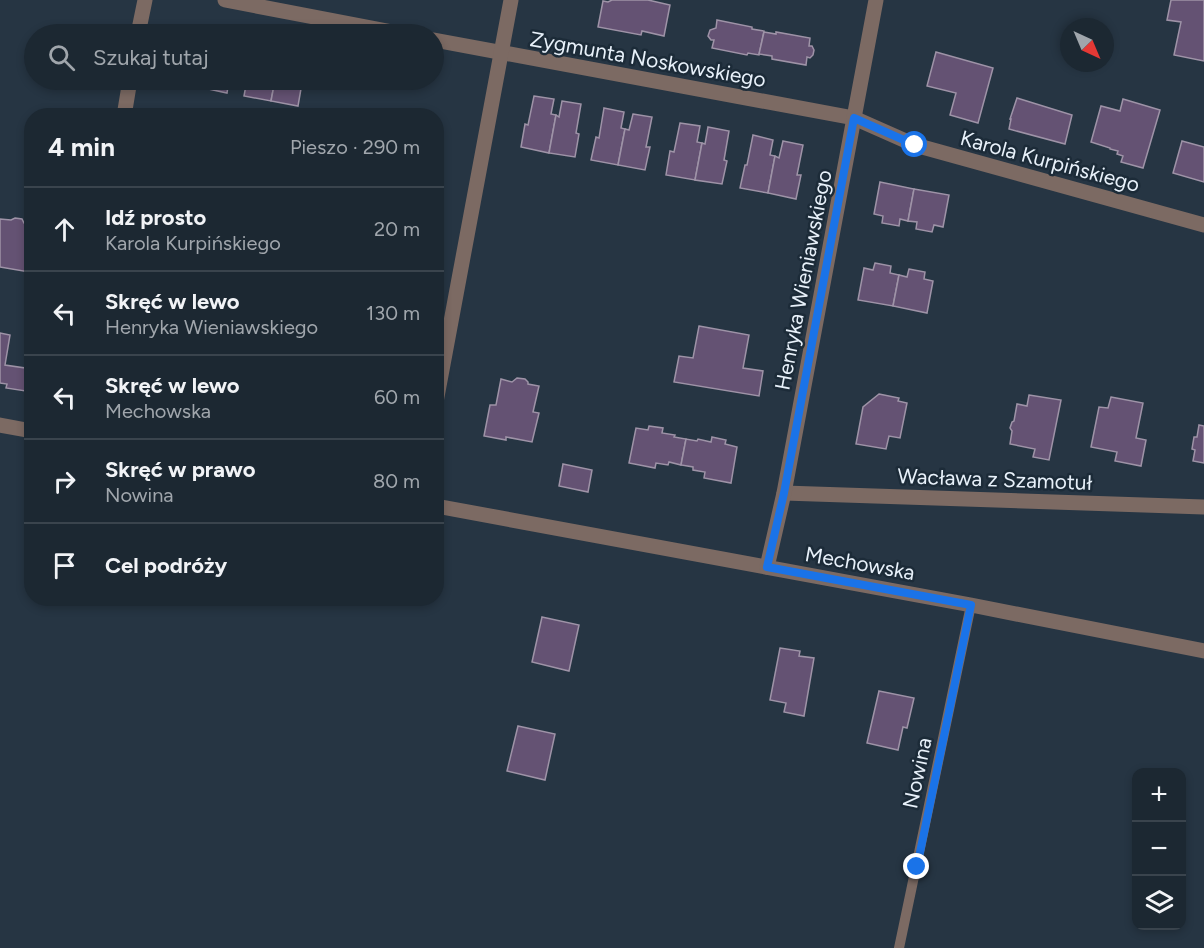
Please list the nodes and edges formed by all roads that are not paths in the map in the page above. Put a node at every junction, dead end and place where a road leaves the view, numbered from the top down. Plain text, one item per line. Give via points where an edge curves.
1 (145, 0) edge
2 (225, 0) edge
3 (511, 0) edge
4 (876, 0) edge
5 (140, 24) edge
6 (351, 24) edge
7 (444, 42) edge
8 (502, 54) junction
9 (128, 90) edge
10 (125, 108) edge
11 (854, 118) junction
12 (1204, 225) edge
13 (444, 360) edge
14 (0, 425) edge
15 (24, 430) edge
16 (784, 493) junction
17 (444, 507) edge
18 (1204, 507) edge
19 (767, 567) junction
20 (971, 605) junction
21 (1204, 651) edge
22 (899, 948) edge

1 - 5 street
2 - 6 street
3 - 8 street
4 - 11 street, Henryka Wieniawskiego
7 - 8 street, Zygmunta Noskowskiego
8 - 11 street, Zygmunta Noskowskiego
8 - 13 street
9 - 10 street
11 - 12 street, Karola Kurpińskiego via 915,145
11 - 16 street, Henryka Wieniawskiego
14 - 15 street
16 - 18 street, Wacława z Szamotuł
16 - 19 street, Henryka Wieniawskiego
17 - 19 street, Mechowska
19 - 20 street, Mechowska
20 - 21 street, Mechowska
20 - 22 lane, Nowina

